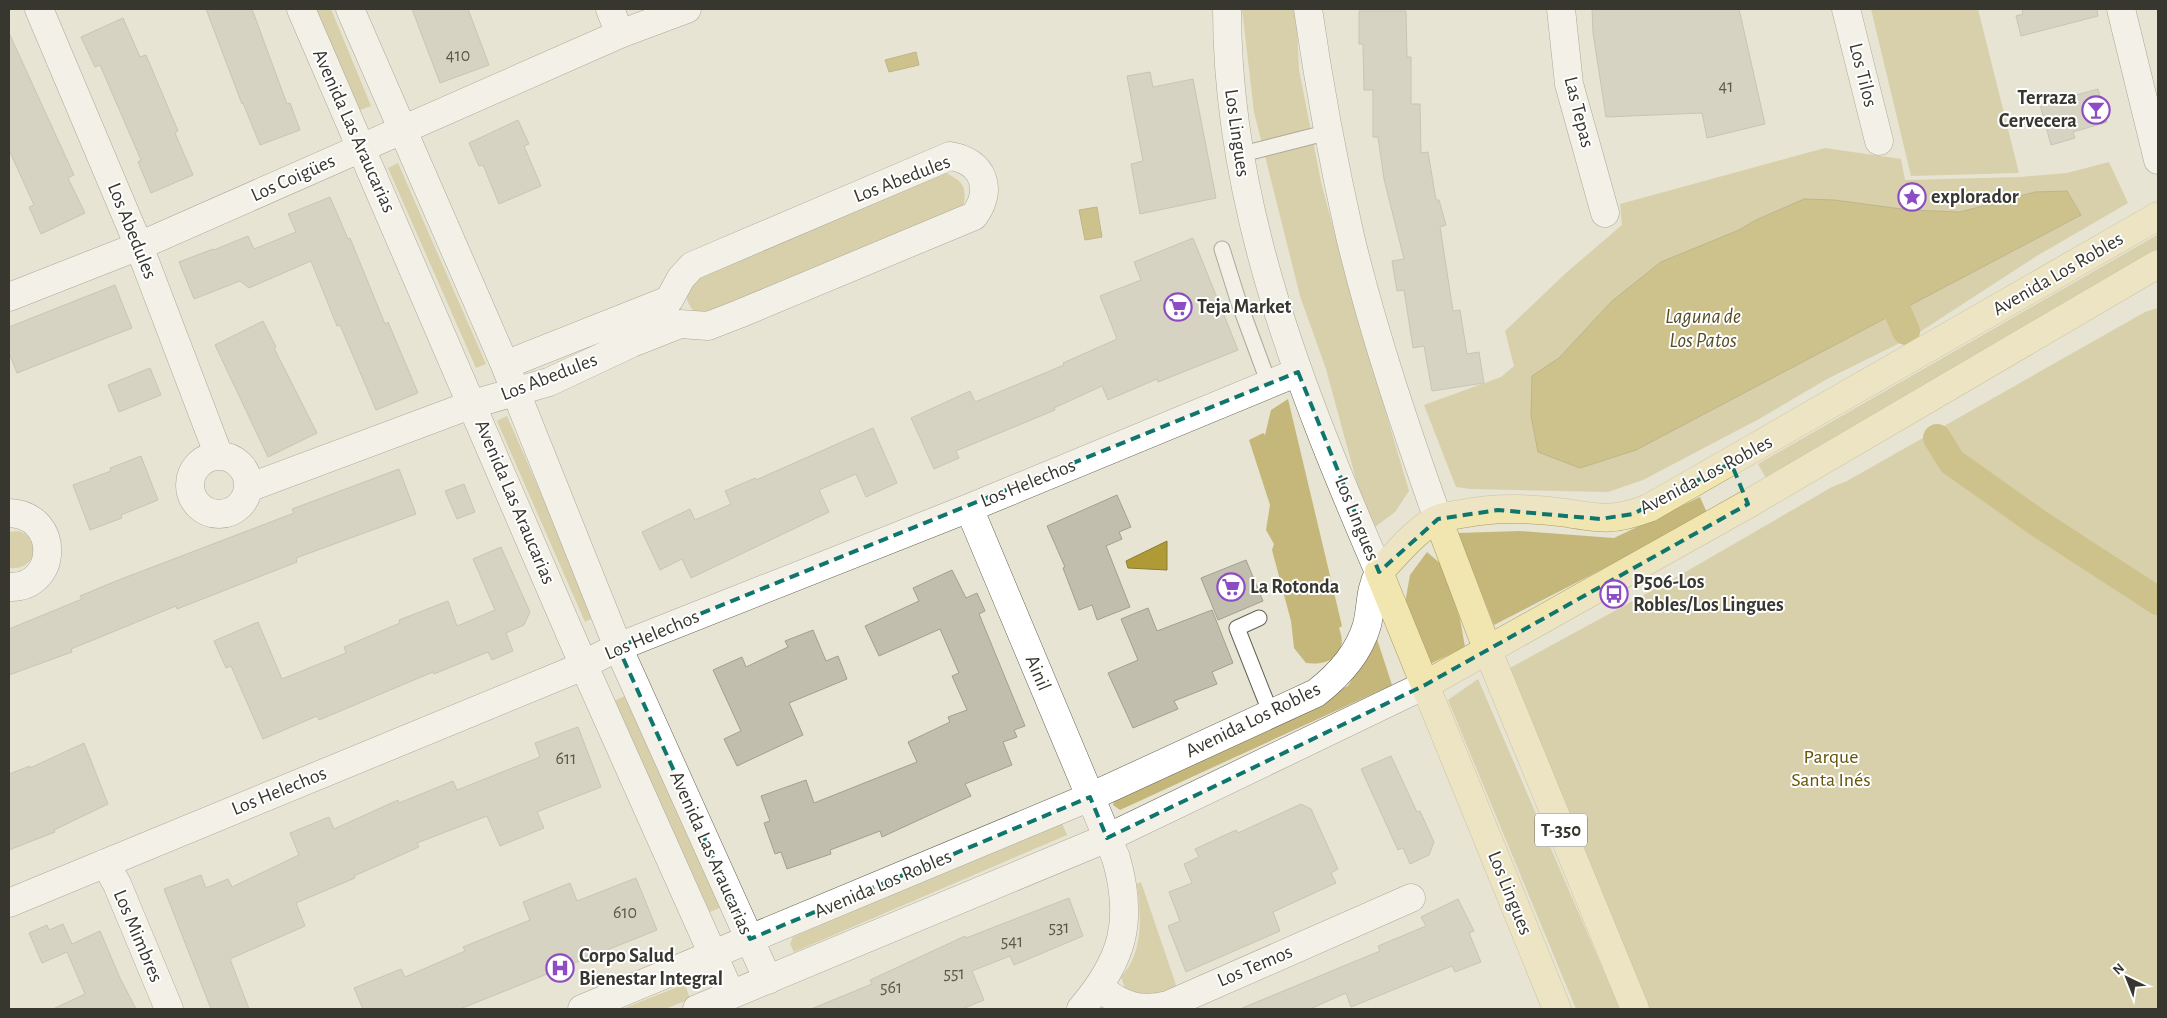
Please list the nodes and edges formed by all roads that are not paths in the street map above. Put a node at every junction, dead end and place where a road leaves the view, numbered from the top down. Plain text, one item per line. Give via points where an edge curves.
1 (39, 9) edge
2 (301, 9) edge
3 (350, 9) edge
4 (610, 9) edge
5 (687, 9) edge
6 (1227, 9) edge
7 (1308, 9) edge
8 (1562, 9) edge
9 (1846, 9) edge
10 (2120, 9) edge
11 (620, 34) junction
12 (402, 130) junction
13 (1328, 132) junction
14 (1879, 141) dead end
15 (362, 148) junction
16 (1239, 156) junction
17 (2158, 160) edge
18 (1605, 212) dead end
19 (2158, 216) edge
20 (138, 246) junction
21 (1222, 249) dead end
22 (2158, 264) edge
23 (9, 297) edge
24 (674, 312) junction
25 (505, 365) junction
26 (1298, 372) junction
27 (1269, 384) junction
28 (516, 393) junction
29 (473, 404) junction
30 (219, 456) junction
31 (1731, 463) junction
32 (248, 488) junction
33 (1748, 504) junction
34 (969, 508) junction
35 (9, 513) edge
36 (1438, 519) junction
37 (1379, 572) junction
38 (9, 587) edge
39 (1260, 618) dead end
40 (618, 647) junction
41 (1488, 651) junction
42 (584, 666) junction
43 (1425, 685) junction
44 (1271, 714) junction
45 (1090, 797) junction
46 (1107, 838) junction
47 (105, 863) junction
48 (1411, 898) dead end
49 (9, 903) edge
50 (750, 939) junction
51 (713, 954) junction
52 (768, 980) junction
53 (1100, 987) junction
54 (731, 995) junction
55 (169, 1009) edge
56 (582, 1009) edge
57 (697, 1009) edge
58 (1081, 1009) edge
59 (1557, 1009) edge
60 (1635, 1009) edge

1 - 20 street, Los Abedules
2 - 15 street, Avenida Las Araucarias
3 - 12 street, Avenida Las Araucarias
4 - 11 street
5 - 11 street, Los Coigües
6 - 16 street, Los Lingues via 1230,86
7 - 13 street
8 - 18 street, Las Tepas via 1570,84
9 - 14 street, Los Tilos
10 - 17 street
11 - 12 street, Los Coigües
12 - 15 street, Los Coigües
12 - 25 street, Avenida Las Araucarias
13 - 16 lane
13 - 36 street via 1376,333
15 - 20 street, Los Coigües
15 - 29 street, Avenida Las Araucarias
16 - 26 street, Los Lingues via 1258,245
19 - 31 main road, Avenida Los Robles
20 - 23 street, Los Coigües
20 - 30 street, Los Abedules
21 - 27 lane
22 - 33 main road, Avenida Los Robles
24 - 24 street, Los Abedules via 708,326 974,216 984,198 982,178 970,162 950,156 692,266 681,278
24 - 25 street, Los Abedules
24 - 28 street, Los Abedules via 632,343 549,382
25 - 28 street, Avenida Las Araucarias
26 - 27 street, Los Helechos
26 - 37 street, Los Lingues
27 - 34 street, Los Helechos
28 - 29 street, Los Abedules
28 - 40 street, Avenida Las Araucarias
29 - 32 street, Los Abedules
29 - 42 street, Avenida Las Araucarias
30 - 32 street via 241,466
30 - 32 street via 205,460 194,471 190,485 198,506 212,513 227,513 240,505
31 - 33 main road
31 - 36 main road, Avenida Los Robles via 1633,514 1600,519 1498,510
33 - 41 main road, Avenida Los Robles
34 - 40 street, Los Helechos
34 - 45 street, Ainil
35 - 38 street via 30,518 39,526 48,548 47,560 34,580
36 - 37 main road, Avenida Los Robles via 1422,530
36 - 41 main road, T-350
37 - 43 main road, Los Lingues
37 - 44 street, Avenida Los Robles via 1370,594 1367,624 1343,668 1316,693
39 - 44 lane via 1237,628
40 - 42 street, Los Helechos
40 - 50 street, Avenida Las Araucarias
41 - 43 main road, Avenida Los Robles
41 - 60 main road, T-350
42 - 47 street, Los Helechos
42 - 51 street, Avenida Las Araucarias
43 - 46 street, Avenida Los Robles
43 - 59 main road, Los Lingues
44 - 45 street, Avenida Los Robles
45 - 46 street, Ainil
45 - 50 street, Avenida Los Robles
46 - 52 street, Avenida Los Robles
46 - 53 street, Ainil via 1122,879 1125,921 1112,967
47 - 49 street, Los Helechos
47 - 55 street, Los Mimbres via 117,884
48 - 53 street, Los Temos via 1168,1005 1130,1007 1108,996
50 - 51 street, Avenida Los Robles
50 - 52 street, Avenida Las Araucarias
51 - 54 street, Avenida Las Araucarias
51 - 56 street, Avenida Los Robles
52 - 54 street, Avenida Los Robles
53 - 58 street, Ainil
54 - 57 street, Avenida Los Robles

